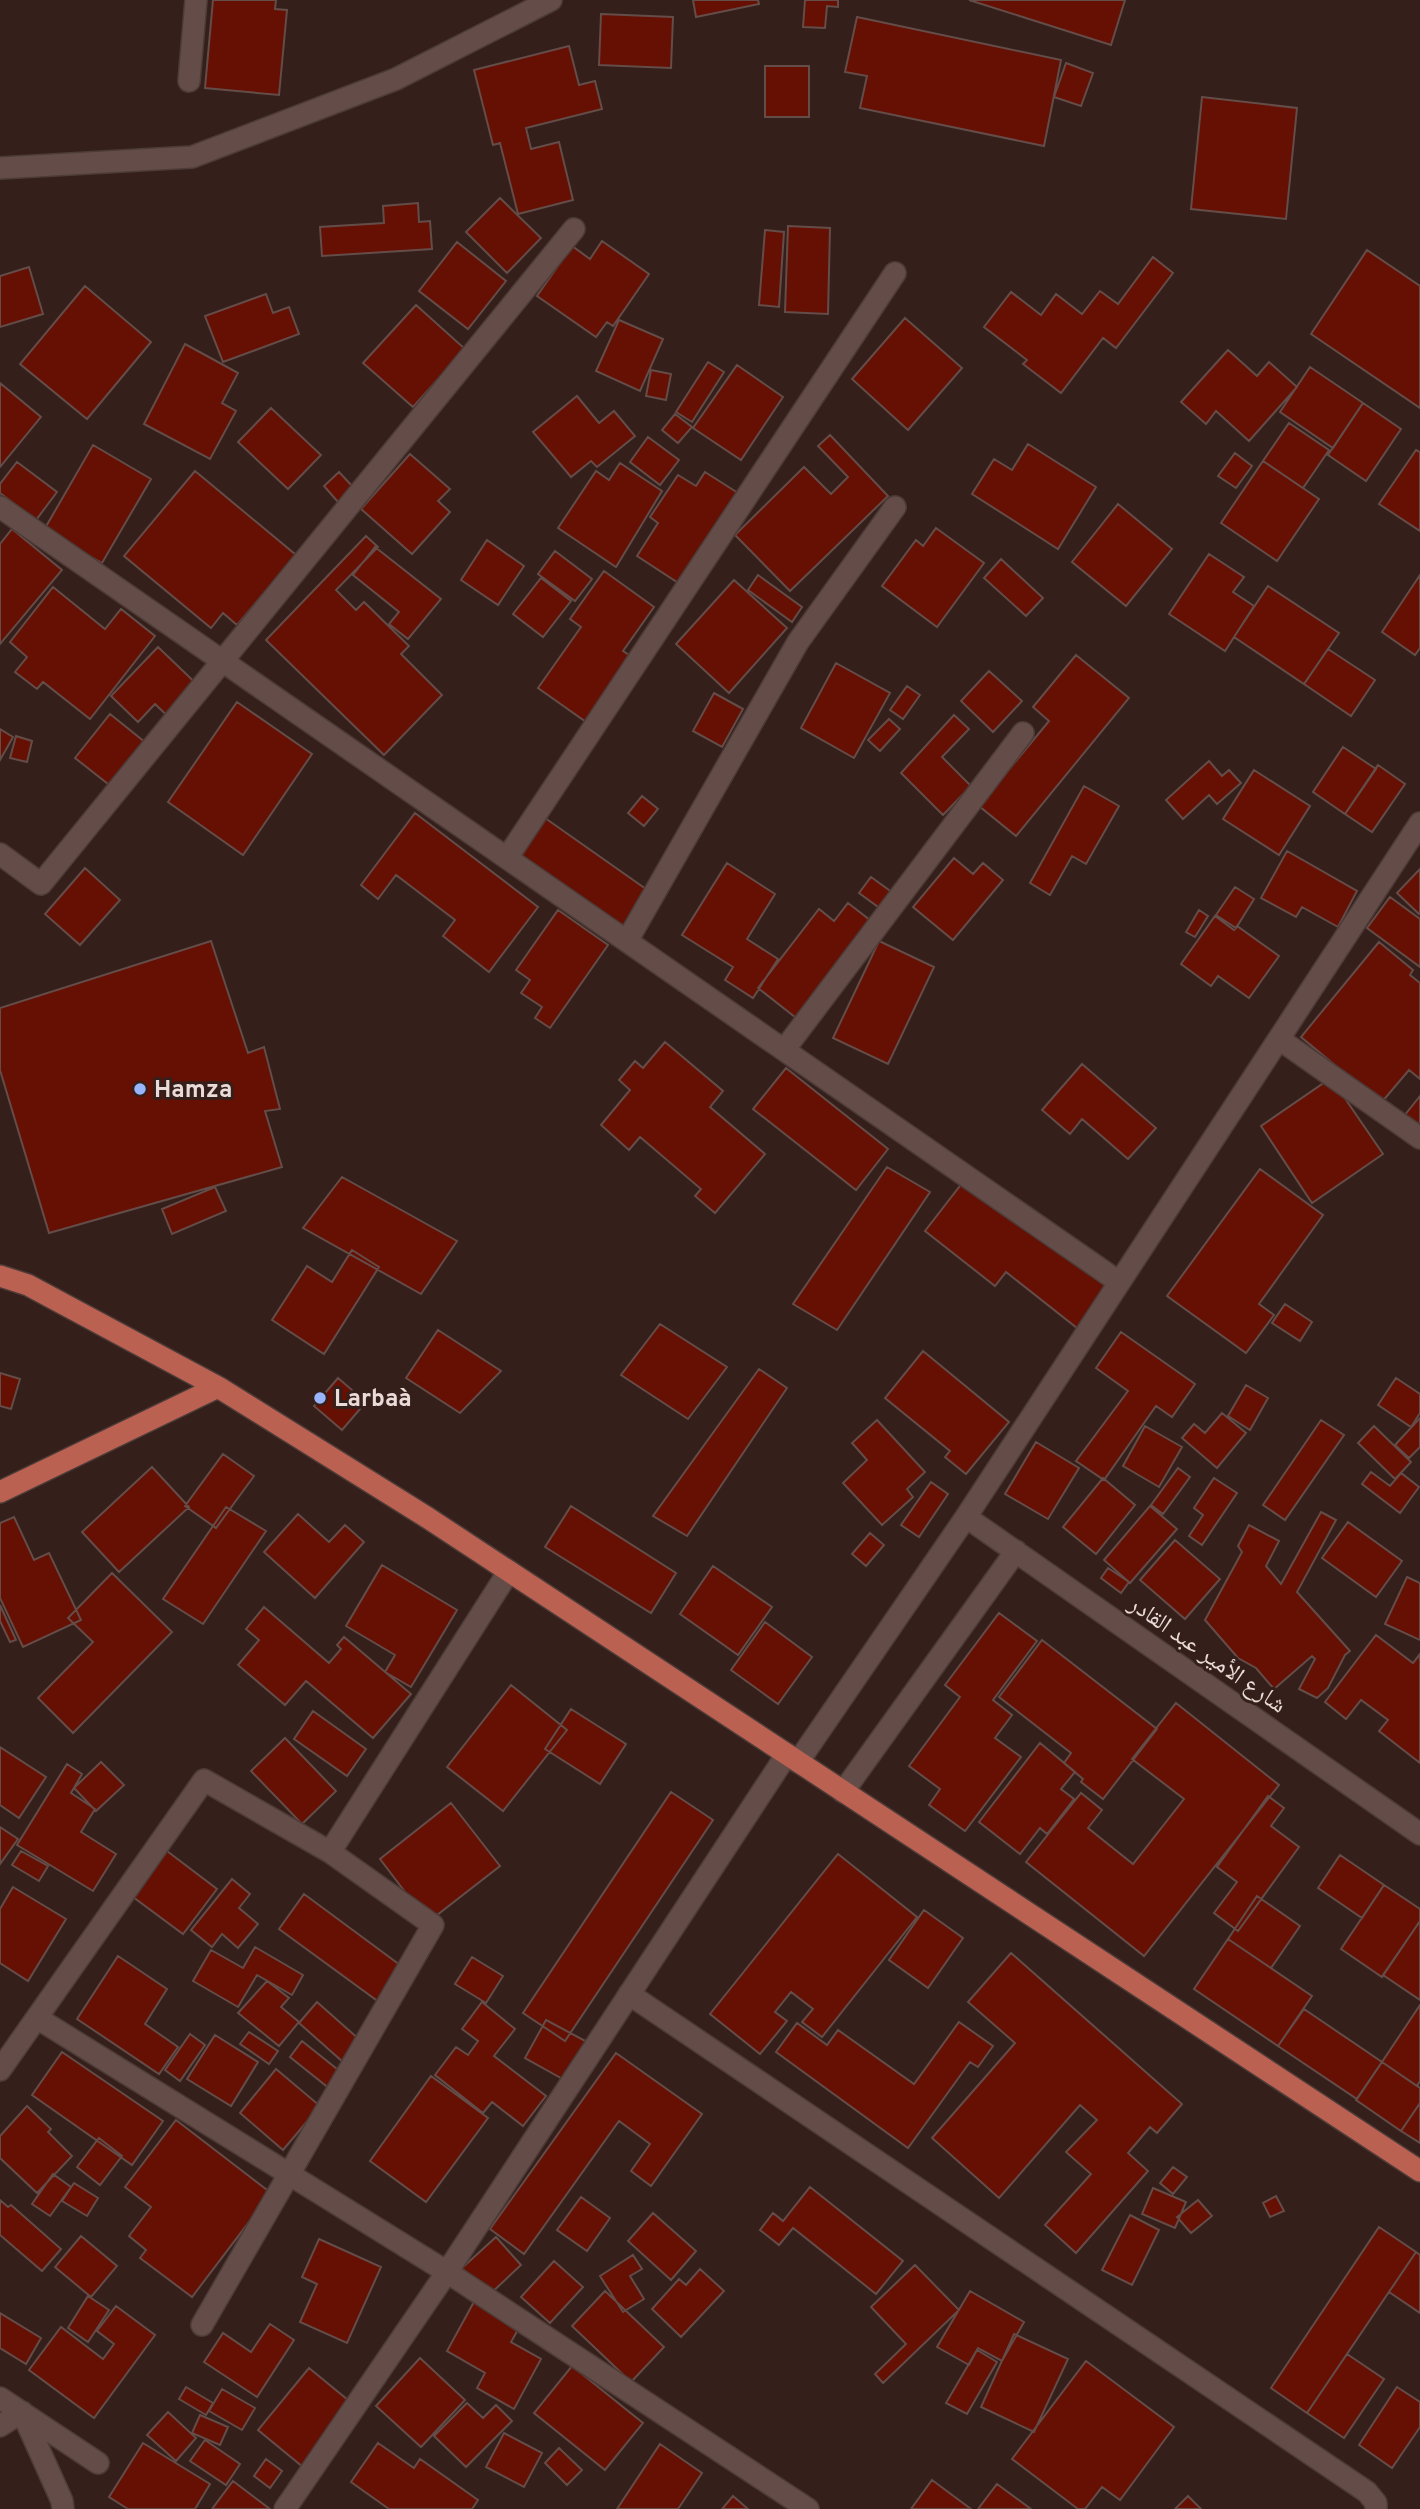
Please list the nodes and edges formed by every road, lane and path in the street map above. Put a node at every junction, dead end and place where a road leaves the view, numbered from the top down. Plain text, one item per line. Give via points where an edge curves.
1 (196, 0) edge
2 (551, 0) edge
3 (189, 81) dead end
4 (0, 168) edge
5 (574, 229) dead end
6 (895, 273) dead end
7 (0, 506) edge
8 (895, 507) dead end
9 (222, 660) junction
10 (1024, 733) dead end
11 (1420, 823) edge
12 (0, 854) edge
13 (507, 858) junction
14 (626, 941) junction
15 (1279, 1039) junction
16 (784, 1050) junction
17 (1420, 1138) edge
18 (0, 1276) edge
19 (1119, 1282) junction
20 (218, 1387) junction
21 (0, 1492) edge
22 (966, 1517) junction
23 (1016, 1551) junction
24 (509, 1571) junction
25 (793, 1758) junction
26 (844, 1792) junction
27 (1420, 1834) edge
28 (330, 1852) junction
29 (629, 1994) junction
30 (37, 2018) junction
31 (0, 2070) edge
32 (1420, 2171) edge
33 (289, 2175) junction
34 (447, 2272) junction
35 (202, 2325) dead end
36 (0, 2398) edge
37 (22, 2412) junction
38 (0, 2426) edge
39 (98, 2463) dead end
40 (63, 2509) edge
41 (285, 2509) edge
42 (808, 2509) edge
43 (1376, 2509) edge

1 - 3 street
2 - 4 street via 396,79 192,158
5 - 9 street
6 - 13 street
7 - 9 street
8 - 14 street via 798,642
9 - 12 street via 41,884
9 - 13 street
10 - 16 street
11 - 15 street
13 - 14 street
14 - 16 street
15 - 17 street
15 - 19 street
16 - 19 street
18 - 20 main road via 28,1285
19 - 22 street
20 - 21 main road
20 - 24 main road
22 - 23 street, شارع الأمير عبد القادر
22 - 25 street
23 - 26 street
23 - 27 street, شارع الأمير عبد القادر
24 - 25 main road
24 - 28 street
25 - 26 main road
25 - 29 street
26 - 32 main road
28 - 30 street via 204,1780
28 - 33 street via 433,1925
29 - 34 street
29 - 43 street via 1367,2492
30 - 31 street
30 - 33 street
33 - 34 street
33 - 35 street
34 - 41 street
34 - 42 street
36 - 37 street
37 - 38 street
37 - 39 street
37 - 40 street

